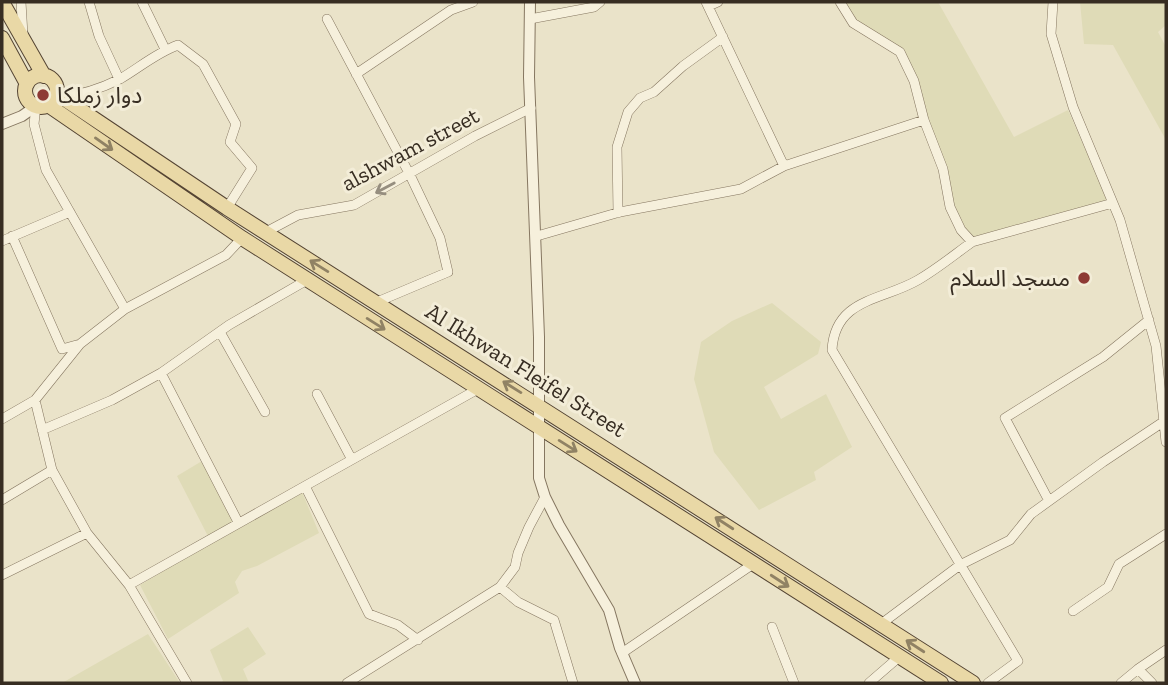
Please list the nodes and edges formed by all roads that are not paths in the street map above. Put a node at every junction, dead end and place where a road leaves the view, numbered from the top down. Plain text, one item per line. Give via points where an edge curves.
1 (2, 2) edge
2 (89, 2) edge
3 (142, 2) edge
4 (473, 2) edge
5 (530, 2) edge
6 (600, 2) edge
7 (718, 2) edge
8 (840, 2) edge
9 (1053, 2) edge
10 (23, 3) edge
11 (707, 4) edge
12 (327, 19) dead end
13 (530, 19) junction
14 (723, 37) junction
15 (2, 38) edge
16 (23, 39) junction
17 (165, 49) junction
18 (356, 74) junction
19 (44, 76) junction
20 (119, 79) junction
21 (27, 84) junction
22 (50, 101) junction
23 (531, 108) junction
24 (924, 120) junction
25 (2, 124) edge
26 (784, 166) junction
27 (410, 175) junction
28 (1113, 204) junction
29 (227, 208) junction
30 (70, 212) junction
31 (618, 213) junction
32 (266, 232) junction
33 (12, 236) junction
34 (537, 236) junction
35 (242, 238) junction
36 (2, 241) edge
37 (972, 242) junction
38 (307, 280) junction
39 (377, 302) junction
40 (125, 309) junction
41 (1149, 320) junction
42 (220, 332) junction
43 (1166, 341) edge
44 (80, 344) junction
45 (1156, 346) junction
46 (161, 373) junction
47 (478, 388) junction
48 (317, 394) dead end
49 (34, 400) junction
50 (539, 405) junction
51 (265, 412) dead end
52 (2, 419) edge
53 (540, 428) junction
54 (42, 430) junction
55 (1165, 432) edge
56 (351, 458) junction
57 (52, 470) junction
58 (306, 486) junction
59 (545, 497) junction
60 (2, 500) edge
61 (1049, 501) junction
62 (238, 522) junction
63 (87, 533) junction
64 (1166, 534) edge
65 (753, 564) junction
66 (960, 565) junction
67 (2, 575) edge
68 (129, 585) junction
69 (500, 587) junction
70 (1073, 611) dead end
71 (881, 624) junction
72 (772, 627) dead end
73 (418, 640) junction
74 (1166, 650) edge
75 (622, 653) junction
76 (899, 657) junction
77 (1138, 669) junction
78 (872, 682) edge
79 (187, 683) edge
80 (347, 683) edge
81 (573, 683) edge
82 (635, 683) edge
83 (794, 683) edge
84 (941, 683) edge
85 (973, 683) edge
86 (988, 683) edge
87 (1121, 683) edge
88 (1152, 683) edge

1 - 16 main road
2 - 20 street
3 - 17 street
4 - 18 street via 452,10
5 - 13 street
6 - 13 street
7 - 11 street
8 - 24 street via 853,23 900,52 914,80
9 - 28 street via 1051,34 1073,107
10 - 16 street
11 - 14 street
12 - 18 street
13 - 23 street
14 - 26 street
14 - 31 street via 640,98 628,112 617,147
15 - 21 main road
16 - 19 main road
17 - 20 street
17 - 29 street via 178,45 203,64 236,124 230,142 252,168
18 - 27 street
19 - 21 main road
19 - 22 main road via 53,80
20 - 22 street
21 - 22 main road via 27,97
22 - 25 street
22 - 29 main road, Al Ikhwan Fleifel Street
22 - 30 street via 34,124 46,170
22 -> 35 main road, Al Ikhwan Fleifel Street
23 - 27 street, alshwam street
23 - 34 street
24 - 26 street
24 - 37 street via 943,169 950,207
26 - 31 street via 741,189
27 -> 32 street, alshwam street via 354,205 298,215
27 - 39 street via 440,238 448,272
28 - 37 street
28 - 41 street
29 - 32 main road, Al Ikhwan Fleifel Street
30 - 33 street
30 - 40 street
31 - 34 street
39 -> 32 main road, Al Ikhwan Fleifel Street
33 - 36 street
33 - 44 street via 62,349
34 - 50 street
35 - 38 main road, Al Ikhwan Fleifel Street
35 - 40 street via 226,255
37 - 66 street via 917,281 859,305 841,318 832,350
38 - 42 street
38 -> 47 main road, Al Ikhwan Fleifel Street
50 -> 39 main road, Al Ikhwan Fleifel Street
40 - 44 street
41 - 45 street
41 - 61 street via 1104,357 1005,418
42 - 46 street
42 - 51 street
43 - 45 street
44 - 49 street
45 - 55 street
46 - 54 street
46 - 62 street
47 - 53 main road, Al Ikhwan Fleifel Street
47 - 56 street
48 - 56 street
49 - 52 street
49 - 54 street
50 - 53 street
71 -> 50 main road, Al Ikhwan Fleifel Street
53 - 59 street via 539,478
53 -> 65 main road, Al Ikhwan Fleifel Street
54 - 57 street
55 - 61 street
56 - 58 street
57 - 60 street
57 - 63 street
58 - 62 street
58 - 73 street via 369,614 398,625
59 - 69 street via 515,567
59 - 75 street via 609,610
61 - 66 street via 1031,514 1010,540
62 - 68 street
63 - 67 street
63 - 68 street
64 - 70 street via 1119,564 1108,587
65 - 75 street
65 -> 76 main road, Al Ikhwan Fleifel Street
66 - 71 street
66 - 86 street via 1018,661
68 - 79 street
69 - 73 street
69 - 81 street via 554,620
85 -> 71 main road, Al Ikhwan Fleifel Street
72 - 83 street
73 - 80 street
74 - 77 street
75 - 82 street
76 - 78 street
76 - 84 main road, Al Ikhwan Fleifel Street
77 - 87 street
77 - 88 street

